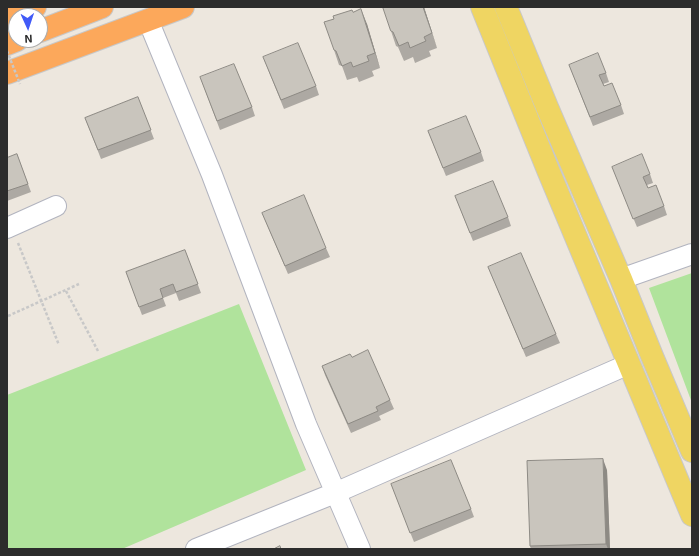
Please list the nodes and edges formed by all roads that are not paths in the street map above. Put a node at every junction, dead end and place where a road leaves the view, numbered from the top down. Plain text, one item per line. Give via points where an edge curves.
1 (35, 7) edge
2 (102, 7) edge
3 (183, 7) edge
4 (482, 7) edge
5 (506, 7) edge
6 (7, 18) edge
7 (148, 20) junction
8 (48, 28) edge
9 (14, 79) edge
10 (56, 206) dead end
11 (9, 227) edge
12 (692, 254) edge
13 (621, 279) junction
14 (629, 364) junction
15 (692, 451) edge
16 (335, 492) junction
17 (692, 515) edge
18 (196, 549) edge
19 (360, 549) edge

1 - 6 highway
2 - 8 highway
3 - 7 highway
4 - 14 main road
5 - 13 main road
7 - 9 highway
7 - 16 street via 212,175 306,424
10 - 11 street
12 - 13 street
13 - 15 main road
14 - 16 street
14 - 17 main road
16 - 18 street
16 - 19 street

